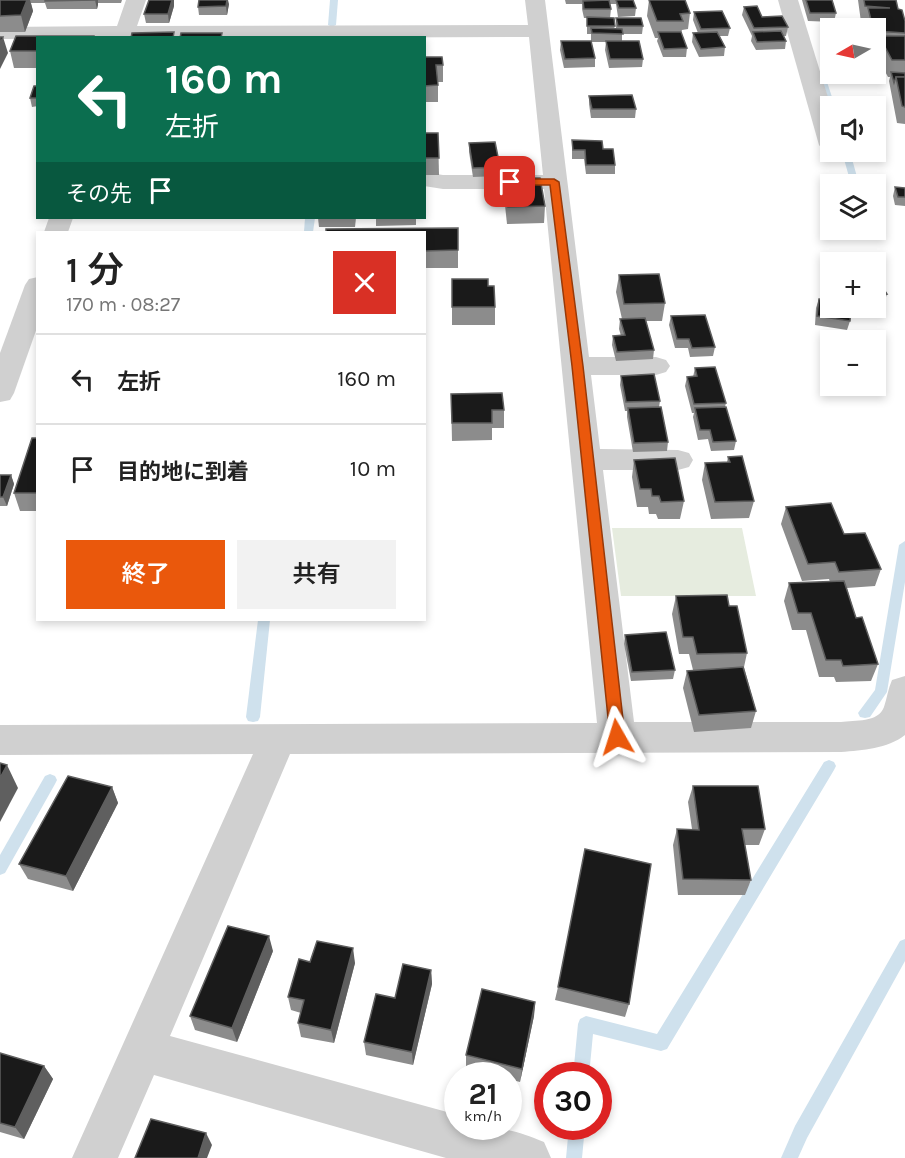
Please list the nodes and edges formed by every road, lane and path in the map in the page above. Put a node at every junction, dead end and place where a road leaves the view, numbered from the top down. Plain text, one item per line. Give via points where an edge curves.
1 (136, 0) edge
2 (535, 0) edge
3 (788, 0) edge
4 (538, 32) junction
5 (0, 33) edge
6 (124, 35) edge
7 (820, 109) edge
8 (426, 179) edge
9 (554, 182) junction
10 (36, 291) edge
11 (577, 366) junction
12 (656, 366) dead end
13 (1, 387) edge
14 (587, 459) junction
15 (678, 460) edge
16 (905, 690) edge
17 (617, 737) junction
18 (0, 740) edge
19 (278, 740) junction
20 (142, 1050) junction
21 (95, 1158) edge
22 (528, 1158) edge

1 - 6 street
2 - 4 street
3 - 7 street
4 - 6 street
4 - 9 street
5 - 6 street
8 - 9 street
9 - 11 street
10 - 13 street
11 - 12 street
11 - 14 street
14 - 15 street
14 - 17 street
16 - 17 street via 902,711 888,729 871,734
17 - 19 street
18 - 19 street
19 - 20 street
20 - 21 street
20 - 22 street

